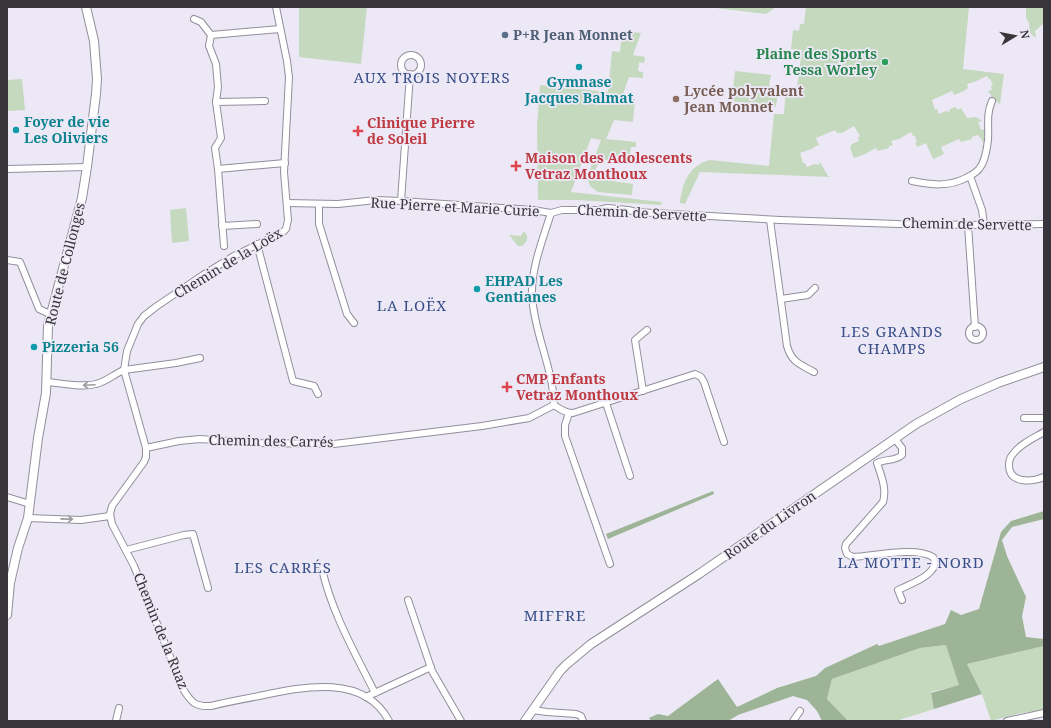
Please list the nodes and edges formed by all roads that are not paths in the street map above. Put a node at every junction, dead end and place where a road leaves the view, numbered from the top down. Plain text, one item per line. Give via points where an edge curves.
1 (86, 7) edge
2 (276, 7) edge
3 (194, 19) dead end
4 (280, 29) junction
5 (211, 35) junction
6 (410, 74) dead end
7 (265, 101) dead end
8 (992, 101) dead end
9 (216, 102) junction
10 (285, 163) junction
11 (87, 167) junction
12 (7, 169) edge
13 (218, 169) junction
14 (970, 176) junction
15 (912, 181) dead end
16 (401, 201) junction
17 (287, 203) junction
18 (319, 204) junction
19 (551, 213) junction
20 (770, 220) junction
21 (257, 224) dead end
22 (1044, 224) edge
23 (968, 225) junction
24 (984, 225) junction
25 (222, 226) junction
26 (257, 244) junction
27 (224, 246) dead end
28 (7, 260) edge
29 (815, 288) dead end
30 (781, 299) junction
31 (50, 314) junction
32 (354, 323) dead end
33 (975, 327) dead end
34 (647, 330) dead end
35 (200, 358) dead end
36 (1044, 367) edge
37 (124, 370) junction
38 (814, 372) dead end
39 (46, 382) junction
40 (643, 391) junction
41 (318, 394) dead end
42 (606, 403) junction
43 (554, 405) junction
44 (569, 413) junction
45 (1024, 418) dead end
46 (1044, 418) edge
47 (1044, 432) edge
48 (895, 439) junction
49 (724, 442) dead end
50 (146, 448) junction
51 (630, 476) dead end
52 (1044, 477) edge
53 (7, 497) edge
54 (30, 504) junction
55 (110, 516) junction
56 (28, 518) junction
57 (126, 550) junction
58 (610, 564) dead end
59 (322, 570) dead end
60 (208, 588) dead end
61 (8, 592) edge
62 (408, 600) dead end
63 (902, 600) dead end
64 (7, 615) edge
65 (431, 667) junction
66 (375, 693) junction
67 (366, 697) junction
68 (119, 708) dead end
69 (532, 710) junction
70 (800, 711) dead end
71 (1044, 713) edge
72 (116, 721) edge
73 (389, 721) edge
74 (461, 721) edge
75 (525, 721) edge
76 (583, 721) edge
77 (793, 721) edge
78 (1008, 721) edge

1 - 11 street, Route de Collonges via 94,41 97,79
2 - 4 street, Chemin de la Loëx
3 - 5 street via 201,22
4 - 5 street
4 - 10 street, Chemin de la Loëx via 289,77
5 - 9 street, Chemin de la Loëx via 209,46 216,64 218,79
6 - 16 street
7 - 9 street
8 - 14 street via 987,116 988,140 983,162 980,169
9 - 13 street, Chemin de la Loëx via 221,138 215,148
10 - 13 street
10 - 17 street, Chemin de la Loëx
11 - 12 street
11 - 31 street, Route de Collonges via 82,198
13 - 25 street, Chemin de la Loëx
14 - 15 street via 948,185
14 - 24 street via 982,210
16 - 18 street, Rue Pierre et Marie Curie
16 - 19 street, Rue Pierre et Marie Curie
17 - 18 street, Rue Pierre et Marie Curie
17 - 26 street, Chemin de la Loëx via 286,229 279,235
18 - 32 street via 319,224 347,314
19 - 20 street, Chemin de Servette via 562,210 607,208
19 - 43 street via 533,277 532,298 552,380
20 - 23 street, Chemin de Servette
20 - 30 street
21 - 25 street, Chemin de la Loëx
22 - 24 street, Chemin de Servette
23 - 24 street, Chemin de Servette
23 - 33 street
25 - 27 street, Chemin de la Loëx
26 - 37 street, Chemin de la Loëx via 202,275 144,316 127,351
26 - 41 street via 293,381 314,386
28 - 31 street via 20,262 40,309
29 - 30 street via 808,295
30 - 38 street via 790,355 797,363
31 - 39 street, Route de Collonges
34 - 40 street via 635,340
35 - 37 street
36 - 48 street, Route du Livron via 961,399
37 -> 39 street via 94,385
37 - 50 street, Chemin de la Loëx
39 - 54 street, Route de Collonges
40 - 42 street
40 - 49 street via 690,374 699,375 704,382
42 - 44 street
42 - 51 street
43 - 44 street
43 - 50 street, Chemin des Carrés via 529,418 334,444 200,439
44 - 58 street via 565,436
45 - 46 street
47 - 52 street via 1016,451 1009,463 1010,472 1020,480 1029,481
48 - 63 street via 902,448 902,455 878,463 884,488 882,502 845,548 847,554 853,557 905,552 922,553 933,557 934,566 927,574 898,590
48 - 69 street, Route du Livron via 588,646 560,671
50 - 55 street via 144,462 112,506
53 - 54 street
54 - 56 street, Route de Collonges
56 -> 55 street via 81,520
55 - 57 street, Chemin de la Ruaz
56 - 61 street, Route de Collonges
57 - 60 street via 192,534
57 - 67 street, Chemin de la Ruaz via 183,689 194,703 212,706 295,688 317,686 339,688
59 - 66 street via 340,622
61 - 64 street, Route de Collonges
62 - 65 street
65 - 66 street
65 - 74 street
66 - 67 street
67 - 73 street, Chemin de la Ruaz via 380,707
68 - 72 street
69 - 75 street, Route du Livron
69 - 76 street via 576,714
70 - 77 street
71 - 78 street

